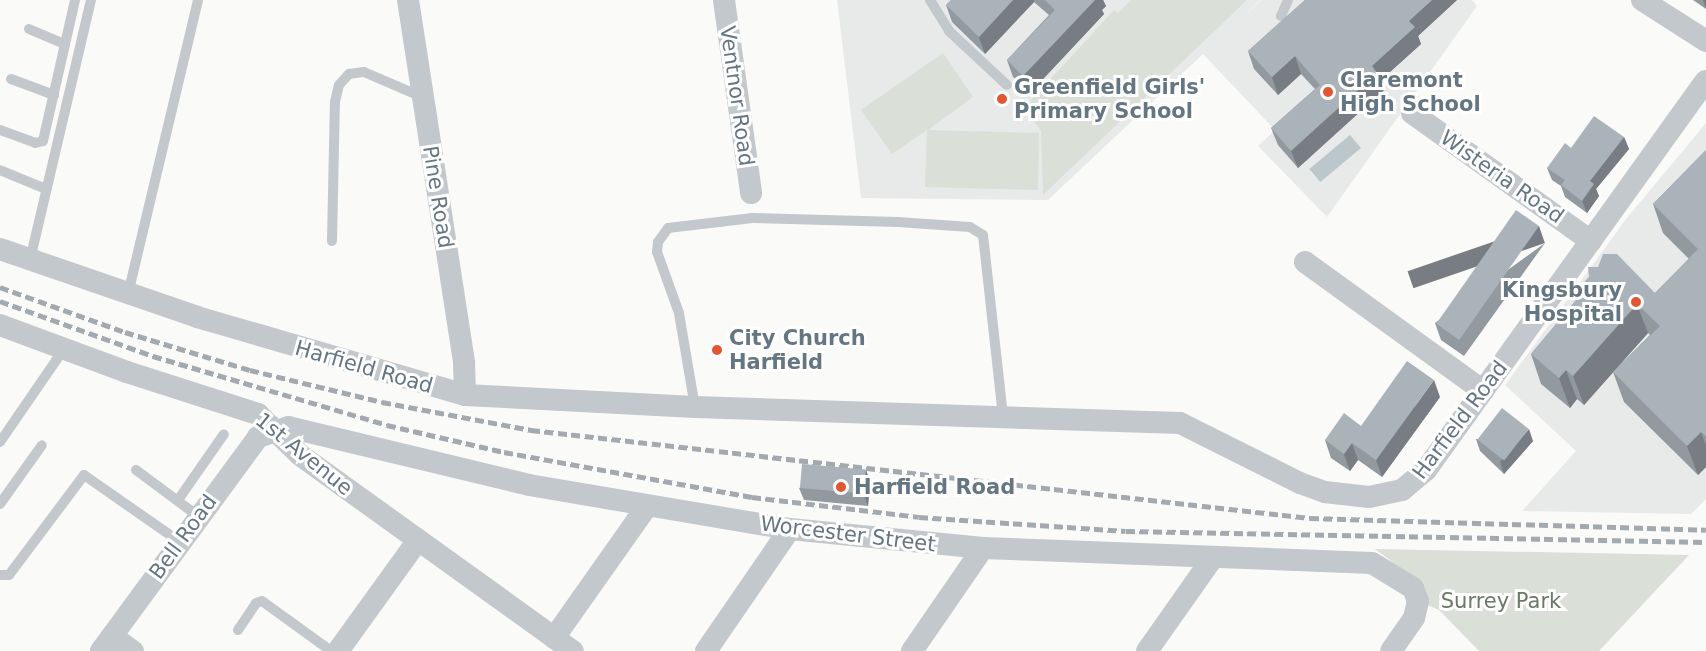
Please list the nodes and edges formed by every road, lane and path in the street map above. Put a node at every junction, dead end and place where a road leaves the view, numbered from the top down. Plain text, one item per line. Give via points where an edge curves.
1 (75, 0) edge
2 (91, 0) edge
3 (198, 0) edge
4 (408, 0) edge
5 (724, 0) edge
6 (930, 0) edge
7 (1288, 0) edge
8 (1642, 0) edge
9 (1281, 16) dead end
10 (29, 29) dead end
11 (1706, 40) edge
12 (65, 44) junction
13 (11, 79) dead end
14 (1706, 81) edge
15 (1007, 85) dead end
16 (54, 96) junction
17 (423, 98) junction
18 (1412, 113) dead end
19 (0, 130) edge
20 (0, 170) edge
21 (46, 189) junction
22 (751, 193) dead end
23 (332, 241) dead end
24 (1591, 241) junction
25 (0, 249) edge
26 (30, 260) junction
27 (1305, 262) dead end
28 (128, 294) junction
29 (0, 326) edge
30 (64, 349) junction
31 (1483, 391) junction
32 (465, 395) junction
33 (695, 407) junction
34 (1004, 417) junction
35 (272, 429) junction
36 (224, 434) dead end
37 (0, 442) edge
38 (42, 445) dead end
39 (136, 470) dead end
40 (178, 500) junction
41 (0, 504) edge
42 (647, 506) junction
43 (198, 516) junction
44 (790, 529) junction
45 (418, 540) junction
46 (180, 542) junction
47 (983, 549) junction
48 (1212, 559) junction
49 (0, 575) edge
50 (238, 630) dead end
51 (107, 643) edge
52 (568, 648) edge
53 (343, 649) edge
54 (133, 651) edge
55 (706, 651) edge
56 (912, 651) edge
57 (1147, 651) edge
58 (1391, 651) edge

1 - 12 lane
2 - 21 lane
3 - 28 lane
4 - 17 street, Pine Road
5 - 22 street, Ventnor Road
6 - 15 lane via 949,31
7 - 9 lane
8 - 11 street
10 - 12 lane
12 - 16 lane
13 - 16 lane
14 - 24 street, Harfield Road
16 - 19 lane via 39,143
17 - 23 lane via 364,72 349,74 339,85 335,102
17 - 32 street, Pine Road via 464,363
18 - 24 street, Wisteria Road
20 - 21 lane
21 - 26 lane
24 - 31 street, Harfield Road
25 - 26 street, Harfield Road
26 - 28 street, Harfield Road
27 - 31 street
28 - 32 street, Harfield Road via 303,350
29 - 30 street, 1st Avenue
30 - 35 street, 1st Avenue via 258,414
30 - 37 lane
31 - 34 street, Harfield Road via 1416,481 1402,490 1369,497 1325,492 1300,483 1180,423
32 - 33 street, Harfield Road
33 - 34 street, Harfield Road
33 - 34 lane via 680,313 657,252 658,242 668,228 752,218 898,222 970,226 983,235
35 - 42 street, Worcester Street via 308,429 530,484
35 - 43 street, Bell Road via 258,437
35 - 45 street, 1st Avenue via 300,455
36 - 40 lane
38 - 41 lane
39 - 40 lane
40 - 43 lane
42 - 44 street, Worcester Street
42 - 52 street
43 - 46 street, Bell Road
44 - 47 street, Worcester Street
44 - 55 street
45 - 52 street, 1st Avenue
45 - 53 street
46 - 49 lane via 84,475 9,575
46 - 51 street, Bell Road
47 - 48 street, Worcester Street
47 - 56 street
48 - 57 street
48 - 58 street, Worcester Street via 1372,563 1413,588 1418,601 1414,618
50 - 53 lane via 256,603 262,601
51 - 54 street

